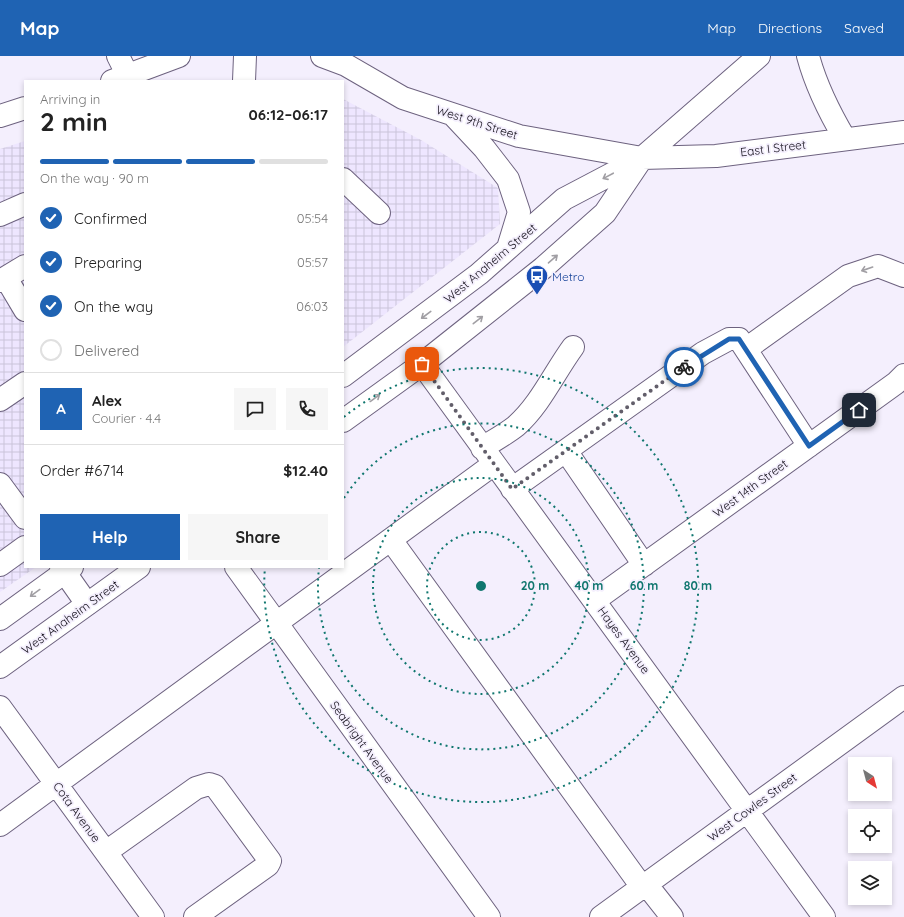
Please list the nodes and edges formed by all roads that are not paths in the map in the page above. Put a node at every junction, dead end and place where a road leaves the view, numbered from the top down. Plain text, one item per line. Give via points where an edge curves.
1 (118, 56) edge
2 (179, 56) edge
3 (245, 56) edge
4 (322, 56) edge
5 (759, 56) edge
6 (808, 56) edge
7 (120, 78) edge
8 (244, 80) edge
9 (24, 108) edge
10 (452, 114) junction
11 (0, 116) edge
12 (904, 132) edge
13 (845, 139) junction
14 (642, 158) junction
15 (344, 180) edge
16 (24, 204) edge
17 (379, 213) dead end
18 (0, 215) edge
19 (508, 248) junction
20 (24, 267) edge
21 (904, 276) edge
22 (3, 280) edge
23 (24, 309) edge
24 (742, 344) junction
25 (573, 347) dead end
26 (422, 364) junction
27 (344, 375) edge
28 (904, 375) edge
29 (24, 384) edge
30 (0, 400) edge
31 (344, 420) edge
32 (809, 446) junction
33 (566, 451) junction
34 (488, 456) junction
35 (0, 484) edge
36 (512, 489) junction
37 (23, 511) edge
38 (390, 540) junction
39 (24, 549) edge
40 (644, 565) junction
41 (0, 566) edge
42 (138, 568) edge
43 (237, 568) edge
44 (66, 569) edge
45 (595, 600) junction
46 (87, 604) junction
47 (2, 613) edge
48 (276, 624) junction
49 (0, 667) edge
50 (904, 697) edge
51 (0, 708) edge
52 (56, 784) junction
53 (747, 811) junction
54 (0, 825) edge
55 (106, 852) junction
56 (644, 886) junction
57 (150, 916) edge
58 (196, 917) edge
59 (489, 917) edge
60 (601, 917) edge
61 (672, 917) edge
62 (824, 917) edge

1 - 7 street
2 - 7 street
3 - 8 street
4 - 10 street, West 9th Street via 346,65 403,98
5 - 14 street, West Anaheim Street
6 - 13 street via 826,107
9 - 11 street
10 - 14 street, West 9th Street via 519,136
10 - 19 street via 484,148 508,179 520,212
12 - 13 street, East I Street
13 - 14 street, East I Street via 716,156
14 -> 19 street, West Anaheim Street via 564,200
26 -> 14 street, West Anaheim Street via 543,268 605,213
15 - 17 street
16 - 18 street
19 -> 27 street, West Anaheim Street via 444,302
20 - 22 street
21 -> 24 street via 878,266 848,276
22 - 23 street
24 - 32 street
24 - 33 street via 729,339 703,353
25 - 34 street via 540,398
31 -> 26 street, West Anaheim Street
26 - 34 street, Hayes Avenue
28 - 32 street, West 14th Street
29 - 30 street
32 - 40 street, West 14th Street
33 - 36 street
33 - 40 street
34 - 36 street, Hayes Avenue
34 - 38 street
35 - 37 street
36 - 45 street, Hayes Avenue
38 - 48 street
38 - 56 street
39 - 41 street
40 - 45 street, West 14th Street
42 - 46 street, West Anaheim Street
43 - 48 street, Seabright Avenue
44 - 46 street
44 -> 47 street
45 - 53 street, Hayes Avenue
46 - 49 street, West Anaheim Street
48 - 52 street
48 - 59 street, Seabright Avenue
50 - 53 street, West Cowles Street
51 - 52 street, Cota Avenue
52 - 54 street
52 - 55 street, Cota Avenue
53 - 56 street, West Cowles Street
53 - 62 street, Hayes Avenue
55 - 57 street, Cota Avenue
55 - 58 street via 196,788 209,784 215,786 270,861
56 - 60 street, West Cowles Street
56 - 61 street

